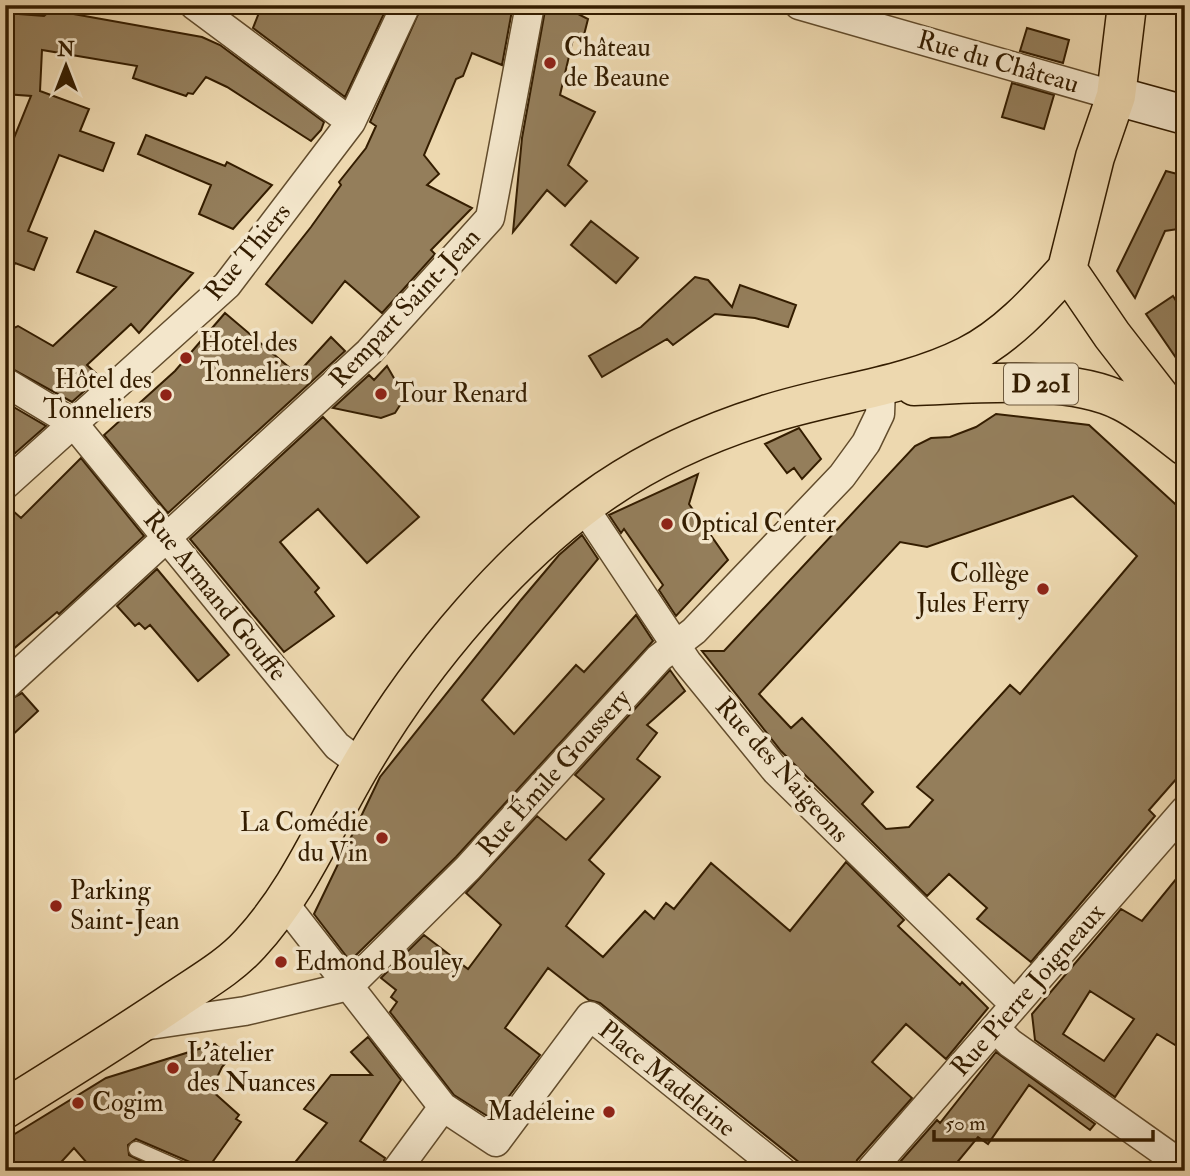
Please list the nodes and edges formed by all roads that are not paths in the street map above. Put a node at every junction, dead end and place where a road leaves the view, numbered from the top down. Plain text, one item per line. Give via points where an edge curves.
1 (194, 5) edge
2 (406, 5) edge
3 (530, 5) edge
4 (799, 5) edge
5 (1127, 5) edge
6 (1116, 96) junction
7 (1185, 115) edge
8 (351, 122) junction
9 (1068, 269) junction
10 (5, 382) edge
11 (881, 388) junction
12 (73, 423) junction
13 (1185, 429) edge
14 (1185, 446) edge
15 (5, 485) edge
16 (583, 506) junction
17 (168, 538) junction
18 (676, 643) junction
19 (5, 686) edge
20 (361, 764) junction
21 (1185, 810) edge
22 (284, 903) junction
23 (349, 986) junction
24 (1015, 1005) junction
25 (135, 1028) junction
26 (995, 1028) junction
27 (443, 1107) junction
28 (5, 1109) edge
29 (136, 1149) dead end
30 (1185, 1167) edge
31 (186, 1171) edge
32 (396, 1171) edge
33 (782, 1171) edge
34 (870, 1171) edge

1 - 8 street
2 - 8 street, Rue Thiers
3 - 17 street, Rempart Saint-Jean via 491,218 369,352
4 - 6 street, Rue du Château
5 - 6 main road
6 - 7 street
6 - 9 main road via 1095,157
8 - 12 street, Rue Thiers via 227,285
9 - 11 main road via 1005,331 967,356
9 - 13 main road
10 - 12 street, Rue Armand Gouffe
11 - 14 main road, D 20I via 1017,382 1092,391 1125,403
11 - 16 main road via 766,414 641,469
11 - 18 street, Rue Émile Goussery via 880,414 842,476 694,631
12 - 15 street, Rue Thiers
12 - 17 street, Rue Armand Gouffe
16 - 18 street, Rue des Naigeons
16 - 20 main road via 520,560 481,603 414,685
17 - 19 street, Rempart Saint-Jean
17 - 20 street, Rue Armand Gouffe via 337,746
18 - 23 street, Rue Émile Goussery via 468,868
18 - 24 street, Rue des Naigeons via 776,771
20 - 22 main road
21 - 24 street, Rue Pierre Joigneaux
22 - 23 street
22 - 25 main road via 248,947
23 - 25 street via 245,1011
23 - 27 street
24 - 26 street, Rue Pierre Joigneaux
25 - 28 main road
26 - 30 street
26 - 34 street, Rue Pierre Joigneaux
27 - 32 street
27 - 33 street, Place Madeleine via 496,1142 590,1016
29 - 31 lane

